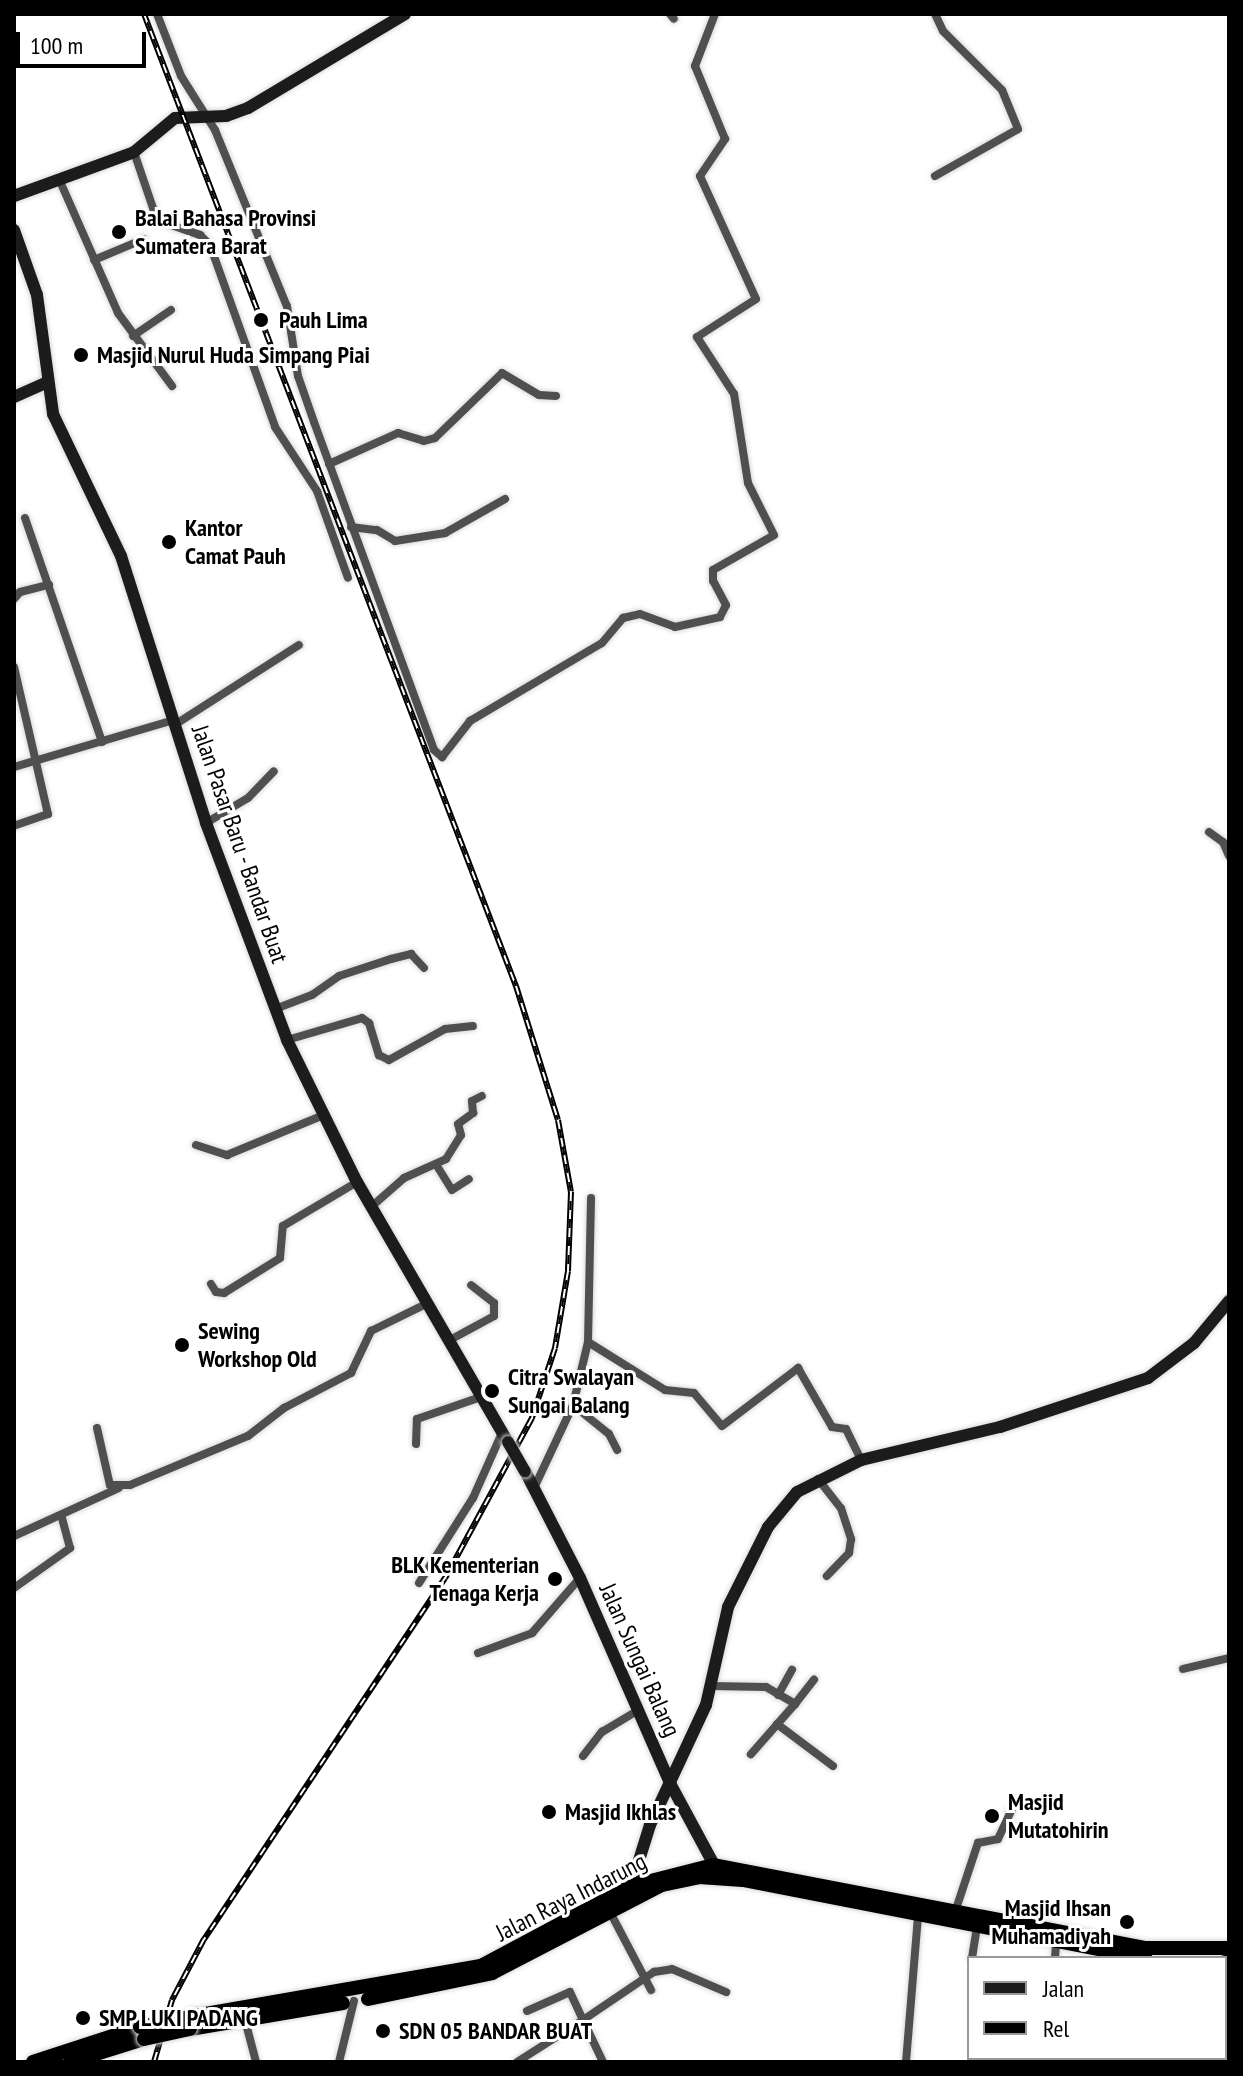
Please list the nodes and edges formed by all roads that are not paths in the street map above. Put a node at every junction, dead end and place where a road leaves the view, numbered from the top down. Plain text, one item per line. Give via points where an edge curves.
1 (157, 14) edge
2 (405, 14) edge
3 (715, 14) edge
4 (935, 14) edge
5 (208, 117) junction
6 (134, 152) junction
7 (935, 176) dead end
8 (59, 179) junction
9 (14, 196) edge
10 (14, 230) edge
11 (144, 239) dead end
12 (94, 260) junction
13 (171, 310) dead end
14 (133, 336) junction
15 (46, 383) junction
16 (172, 386) dead end
17 (556, 396) dead end
18 (14, 397) edge
19 (329, 464) junction
20 (505, 499) dead end
21 (25, 518) dead end
22 (351, 527) junction
23 (348, 578) dead end
24 (49, 585) junction
25 (14, 599) edge
26 (299, 645) dead end
27 (14, 667) edge
28 (175, 722) junction
29 (102, 742) junction
30 (36, 761) junction
31 (14, 767) edge
32 (274, 771) dead end
33 (206, 823) junction
34 (14, 826) edge
35 (1209, 832) dead end
36 (1229, 856) edge
37 (424, 968) dead end
38 (275, 1009) junction
39 (473, 1026) dead end
40 (287, 1040) junction
41 (482, 1096) dead end
42 (321, 1116) junction
43 (196, 1145) dead end
44 (437, 1166) junction
45 (469, 1179) dead end
46 (357, 1182) junction
47 (591, 1198) dead end
48 (371, 1207) junction
49 (211, 1284) dead end
50 (471, 1285) dead end
51 (1229, 1301) edge
52 (426, 1304) junction
53 (448, 1341) junction
54 (588, 1342) junction
55 (481, 1397) junction
56 (573, 1405) junction
57 (97, 1428) dead end
58 (505, 1437) junction
59 (416, 1444) dead end
60 (617, 1450) dead end
61 (861, 1460) junction
62 (525, 1471) joint
63 (818, 1478) junction
64 (120, 1488) junction
65 (534, 1488) junction
66 (61, 1515) junction
67 (14, 1536) edge
68 (827, 1576) dead end
69 (580, 1578) junction
70 (419, 1583) dead end
71 (14, 1588) edge
72 (478, 1653) dead end
73 (1229, 1658) edge
74 (1183, 1669) dead end
75 (792, 1670) dead end
76 (814, 1680) dead end
77 (711, 1686) junction
78 (778, 1695) junction
79 (795, 1704) junction
80 (637, 1711) junction
81 (777, 1724) junction
82 (751, 1754) dead end
83 (583, 1756) dead end
84 (833, 1766) dead end
85 (671, 1785) junction
86 (1012, 1809) dead end
87 (714, 1865) junction
88 (631, 1886) junction
89 (956, 1909) junction
90 (611, 1914) junction
91 (918, 1915) junction
92 (977, 1927) junction
93 (1229, 1948) edge
94 (1056, 1951) edge
95 (972, 1956) edge
96 (1120, 1956) edge
97 (645, 1978) junction
98 (651, 1990) dead end
99 (726, 1992) dead end
100 (354, 2001) junction
101 (527, 2011) dead end
102 (235, 2017) junction
103 (583, 2020) junction
104 (142, 2033) junction
105 (33, 2062) edge
106 (70, 2062) edge
107 (256, 2062) edge
108 (339, 2062) edge
109 (517, 2062) edge
110 (603, 2062) edge
111 (906, 2062) edge

1 - 5 street via 181,76
2 - 5 street via 248,108
3 - 22 street via 695,66 725,139 700,176 756,299 697,337 734,394 748,483 774,533 713,570 725,613 675,627 640,614 623,618 602,643 470,721 442,757 434,750
4 - 7 street via 943,31 1002,90 1018,129
5 - 6 street via 175,118
5 - 19 street via 287,306 298,376
6 - 8 street
6 - 23 street via 157,220 200,235 210,245 275,427 317,491
8 - 9 street
8 - 12 street
10 - 15 street, Jalan Pasar Baru - Bandar Buat via 37,295
11 - 12 street
12 - 14 street
13 - 14 street
14 - 16 street
15 - 18 street
15 - 28 street, Jalan Pasar Baru - Bandar Buat via 61,432 121,556
17 - 19 street via 539,395 502,373 435,438 424,441 398,433
19 - 22 street
20 - 22 street via 445,533 395,541 377,530
21 - 24 street
24 - 25 street via 28,589
24 - 29 street
26 - 28 street
27 - 30 street
28 - 29 street
28 - 33 street, Jalan Pasar Baru - Bandar Buat
29 - 30 street
30 - 31 street
30 - 34 street via 47,817
32 - 33 street via 248,798
33 - 38 street, Jalan Pasar Baru - Bandar Buat
35 - 36 street via 1223,842
37 - 38 street via 411,954 391,959 339,976 312,995
38 - 40 street, Jalan Pasar Baru - Bandar Buat
39 - 40 street via 445,1029 389,1060 379,1055 369,1023 362,1018
40 - 42 street, Jalan Pasar Baru - Bandar Buat
41 - 44 street via 472,1101 473,1113 458,1124 461,1135
42 - 43 street via 227,1155
42 - 46 street, Jalan Pasar Baru - Bandar Buat
44 - 45 street via 452,1190
44 - 48 street via 404,1178
46 - 48 street, Jalan Pasar Baru - Bandar Buat
46 - 49 street via 283,1226 280,1258 224,1293
47 - 54 street
48 - 52 street, Jalan Pasar Baru - Bandar Buat
50 - 53 street via 494,1303 496,1312 488,1322
51 - 61 street via 1194,1343 1148,1378 1000,1427
52 - 53 street, Jalan Pasar Baru - Bandar Buat
52 - 64 street via 371,1331 351,1373 284,1408 248,1436
53 - 55 street, Jalan Pasar Baru - Bandar Buat
54 - 56 street
54 - 61 street via 665,1390 694,1393 722,1426 798,1368 832,1427 846,1429
55 - 58 street, Jalan Pasar Baru - Bandar Buat
55 - 59 street via 417,1419
56 - 60 street via 609,1434
56 - 65 street
57 - 64 street via 103,1471 110,1485
58 - 62 street, Jalan Pasar Baru - Bandar Buat, bridge
58 - 70 street
61 - 63 street
62 - 65 street, Jalan Sungai Balang
63 - 68 street via 841,1508 851,1539 849,1553
63 - 77 street via 797,1492 768,1527 728,1607
64 - 66 street
65 - 69 street, Jalan Sungai Balang
66 - 67 street
66 - 71 street via 70,1548
69 - 72 street via 532,1633
69 - 80 street, Jalan Sungai Balang
73 - 74 street
75 - 78 street
76 - 79 street
77 - 78 street via 759,1686
77 - 85 street
78 - 79 street
79 - 81 street
80 - 83 street via 602,1732
80 - 85 street, Jalan Sungai Balang
81 - 82 street
81 - 84 street
85 - 87 street, Jalan Sungai Balang
85 - 88 street via 646,1835
86 - 89 street via 998,1839 978,1843
87 - 88 highway, Jalan Raya Indarung
87 - 89 highway, Jalan Raya Indarung
88 - 102 highway, Jalan Raya Indarung via 481,1966
89 - 93 highway, Jalan Raya Indarung via 1147,1948
90 - 91 highway, Jalan Raya Indarung via 662,1885 710,1877
90 - 97 street
90 - 100 highway, Jalan Raya Indarung via 492,1973
91 - 92 highway, Jalan Raya Indarung
91 - 111 street
92 - 94 highway, Jalan Raya Indarung
92 - 95 street
94 - 96 highway, Jalan Raya Indarung
97 - 98 street
97 - 99 street via 672,1969
97 - 103 street
100 - 102 highway, Jalan Raya Indarung
100 - 108 street
101 - 103 street via 570,1992
102 - 104 highway, Jalan Raya Indarung, bridge
102 - 107 street
103 - 109 street
103 - 110 street
104 - 105 highway, Jalan Raya Indarung
104 - 106 highway, Jalan Raya Indarung

